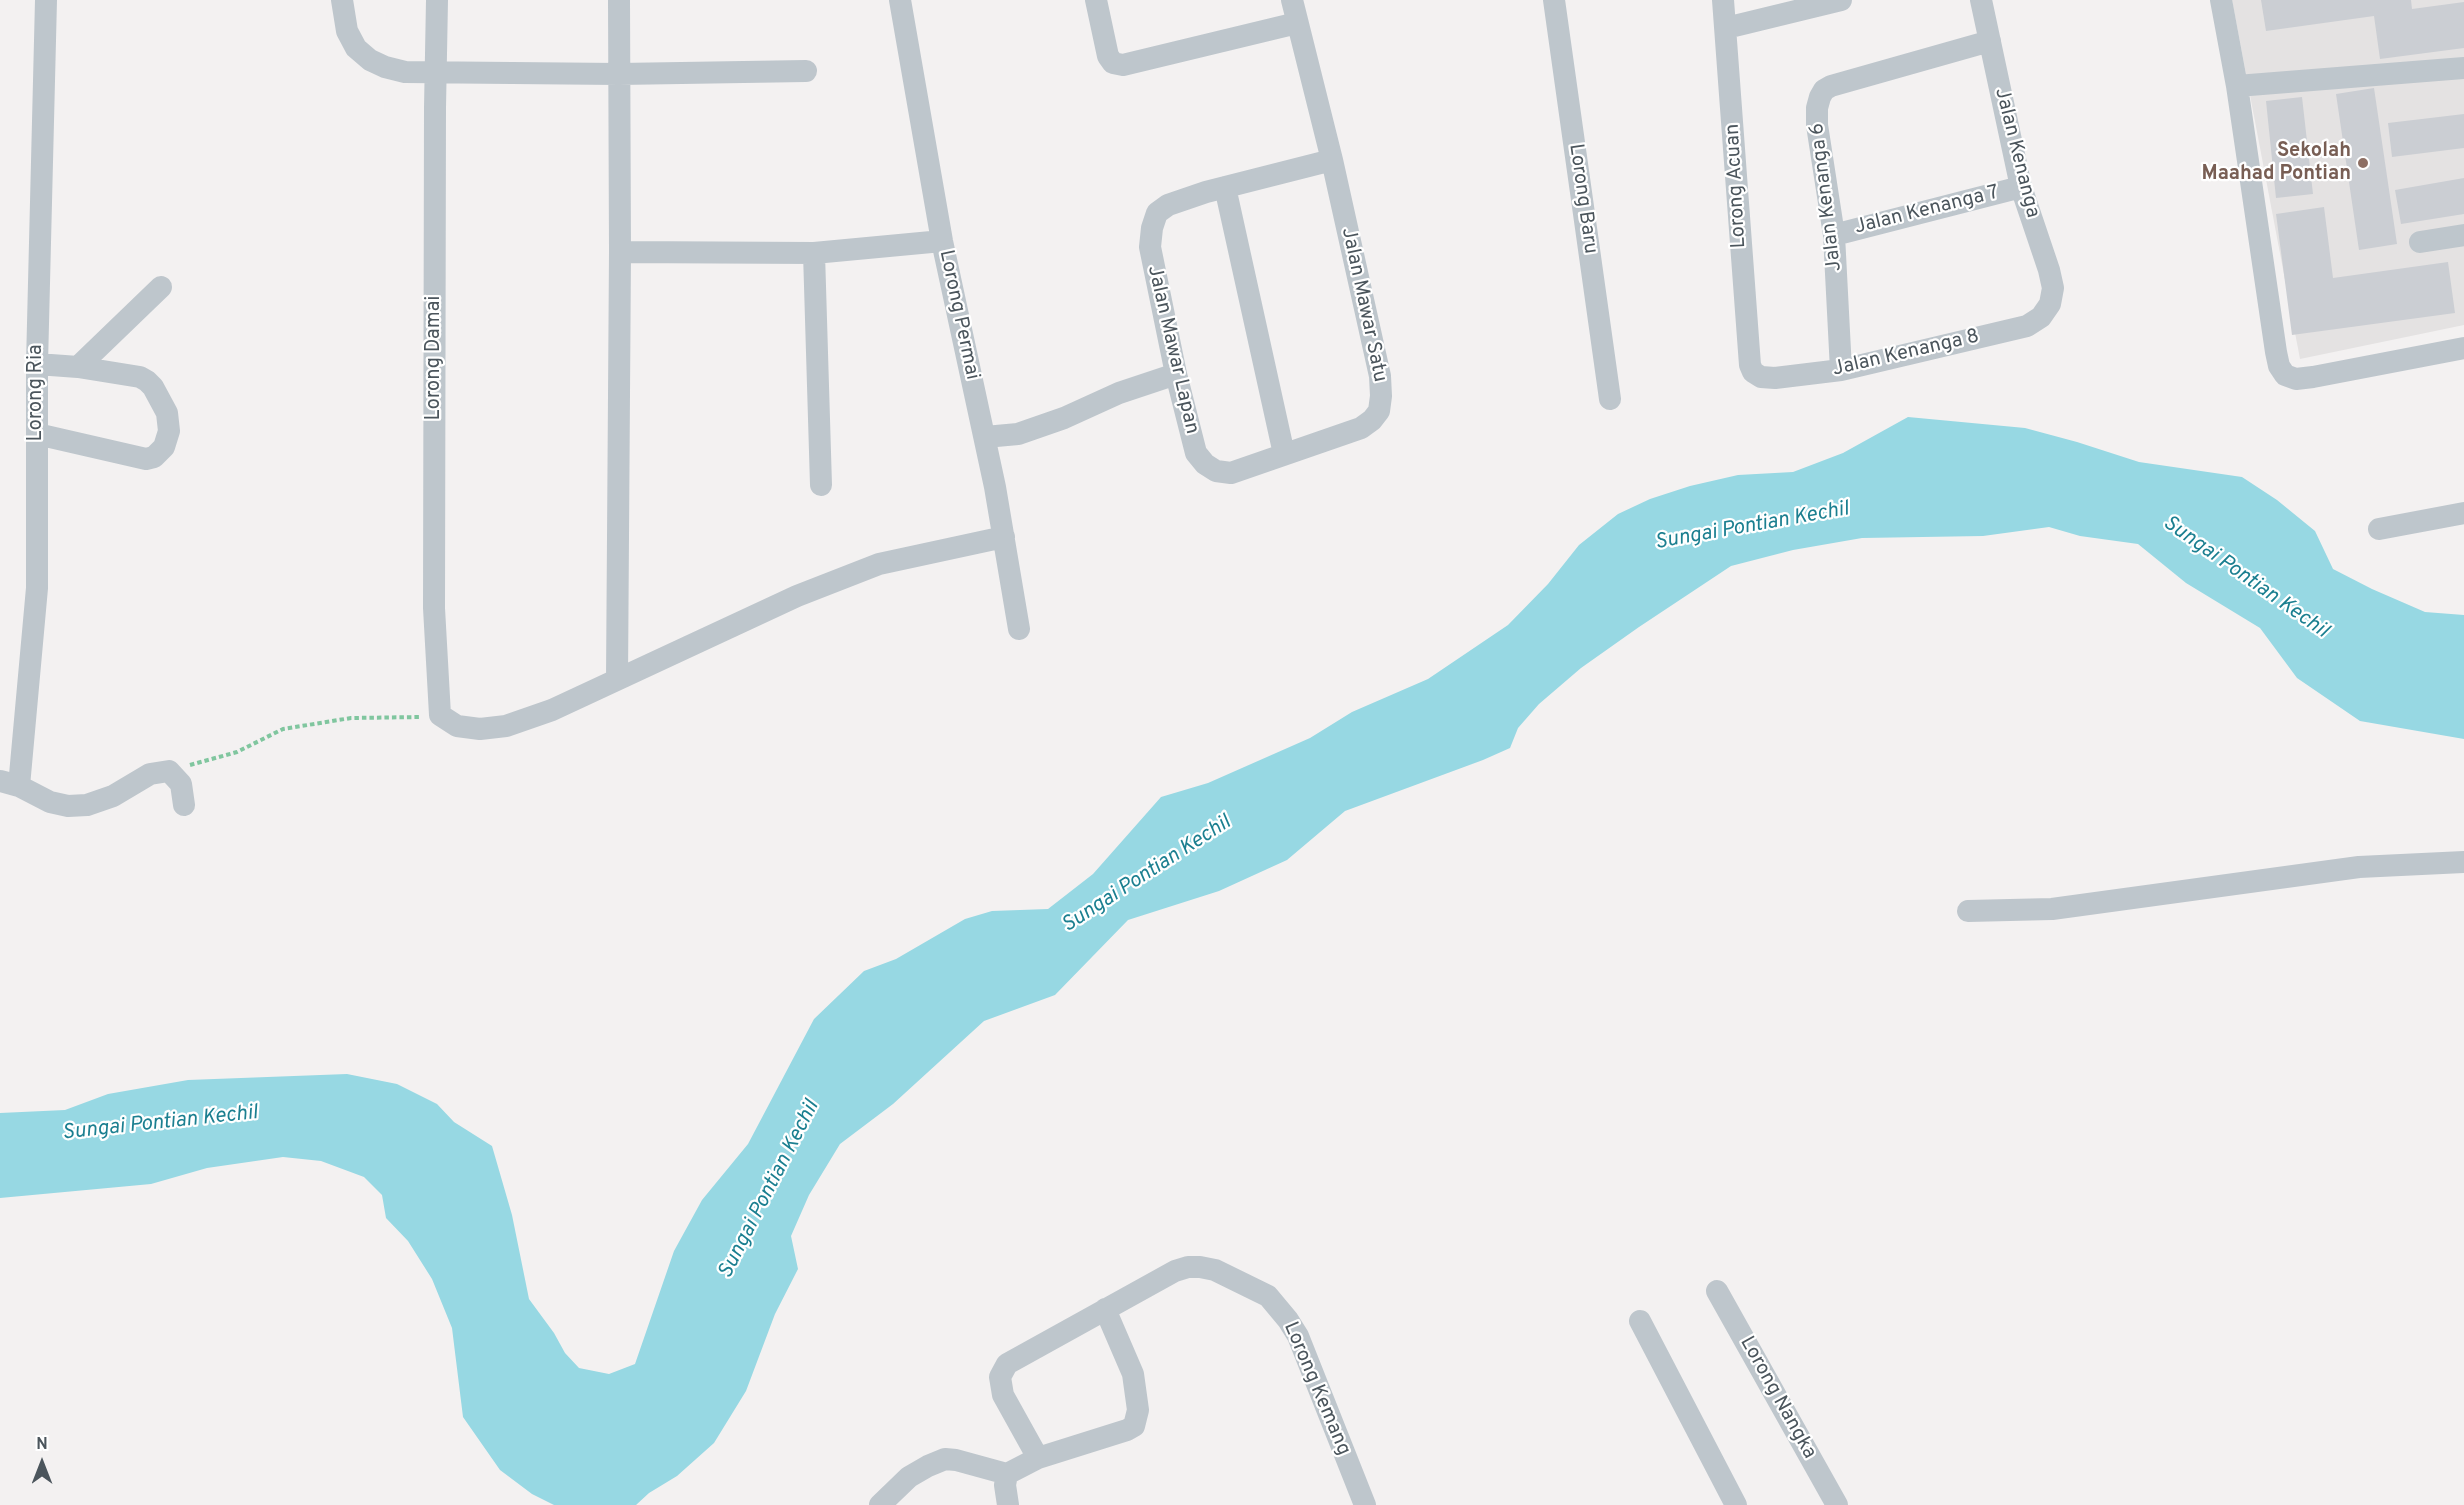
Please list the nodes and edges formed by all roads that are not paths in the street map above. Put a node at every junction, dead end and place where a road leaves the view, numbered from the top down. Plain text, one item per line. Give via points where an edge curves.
1 (46, 0) edge
2 (437, 0) edge
3 (619, 0) edge
4 (900, 0) edge
5 (1096, 0) edge
6 (1292, 0) edge
7 (1554, 0) edge
8 (1723, 0) edge
9 (1841, 0) edge
10 (1981, 0) edge
11 (2221, 0) edge
12 (342, 7) edge
13 (1297, 23) junction
14 (1726, 28) junction
15 (1990, 41) junction
16 (2464, 68) edge
17 (806, 71) dead end
18 (436, 74) junction
19 (619, 74) junction
20 (2237, 86) junction
21 (1332, 160) junction
22 (1225, 187) junction
23 (2021, 187) junction
24 (1834, 235) junction
25 (2464, 235) edge
26 (942, 241) junction
27 (2420, 242) dead end
28 (620, 252) junction
29 (814, 253) junction
30 (161, 287) dead end
31 (2050, 304) joint
32 (2464, 348) edge
33 (37, 364) junction
34 (78, 367) junction
35 (1841, 370) junction
36 (1753, 372) joint
37 (1176, 374) junction
38 (1610, 399) dead end
39 (37, 434) junction
40 (985, 437) junction
41 (1196, 453) joint
42 (1284, 454) junction
43 (821, 485) dead end
44 (2464, 513) edge
45 (2379, 529) dead end
46 (1004, 537) junction
47 (1020, 629) dead end
48 (616, 679) junction
49 (10, 784) edge
50 (184, 805) dead end
51 (2464, 862) edge
52 (1968, 911) dead end
53 (1717, 1291) dead end
54 (1105, 1309) junction
55 (1640, 1321) dead end
56 (1038, 1458) junction
57 (1007, 1474) junction
58 (880, 1505) edge
59 (1008, 1505) edge
60 (1365, 1505) edge
61 (1736, 1505) edge
62 (1837, 1505) edge

1 - 33 street, Lorong Ria
2 - 18 street, Lorong Damai
3 - 19 street
4 - 26 street, Lorong Permai
5 - 13 street via 1108,56 1113,63 1123,65
6 - 13 street, Jalan Mawar Satu
7 - 38 street, Lorong Baru
8 - 14 street, Lorong Acuan
9 - 14 street
10 - 15 street, Jalan Kenanga
11 - 20 street
12 - 18 street via 347,31 356,48 370,60 405,72
13 - 21 street, Jalan Mawar Satu
14 - 36 street, Lorong Acuan
15 - 23 street, Jalan Kenanga
15 - 24 street, Jalan Kenanga 6 via 1824,90 1817,108 1817,125
16 - 20 street
17 - 19 street
18 - 19 street
18 - 48 street, Lorong Damai via 434,609 440,715 457,726 506,726 552,710
19 - 28 street
20 - 32 street via 2276,352 2285,375 2296,379 2313,377
21 - 22 street
21 - 42 street, Jalan Mawar Satu via 1380,376 1379,411 1360,428
22 - 37 street, Jalan Mawar Lapan via 1168,205 1157,213 1152,228 1149,248
22 - 42 street
23 - 24 street, Jalan Kenanga 7
23 - 31 street, Jalan Kenanga via 2049,270 2053,288
24 - 35 street, Jalan Kenanga 6
25 - 27 street
26 - 29 street
26 - 40 street, Lorong Permai
28 - 29 street
28 - 48 street
29 - 43 street
30 - 34 street
31 - 35 street, Jalan Kenanga 8 via 2041,317 2027,326
33 - 34 street
33 - 39 street, Lorong Ria
34 - 39 street via 147,381 167,413 169,431 164,447 146,459
35 - 36 street, Jalan Kenanga 8 via 1775,378
37 - 40 street via 1018,434
37 - 41 street, Jalan Mawar Lapan
39 - 49 street, Lorong Ria via 37,588
40 - 46 street, Lorong Permai
41 - 42 street, Jalan Mawar Satu via 1216,471 1231,473
44 - 45 street
46 - 47 street, Lorong Permai
46 - 48 street via 879,564 797,596
49 - 50 street via 50,802 87,805 113,796 150,774 169,771 181,784
51 - 52 street via 2359,867 2052,909
53 - 62 street, Lorong Nangka
54 - 56 street, Lorong Kemang via 1007,1364 1002,1371 1003,1395
54 - 56 street via 1133,1374 1138,1410 1134,1426
54 - 60 street, Lorong Kemang via 1188,1267 1215,1270 1268,1296 1298,1336
55 - 61 street
56 - 57 street
57 - 58 street via 945,1459 909,1477
57 - 59 street

